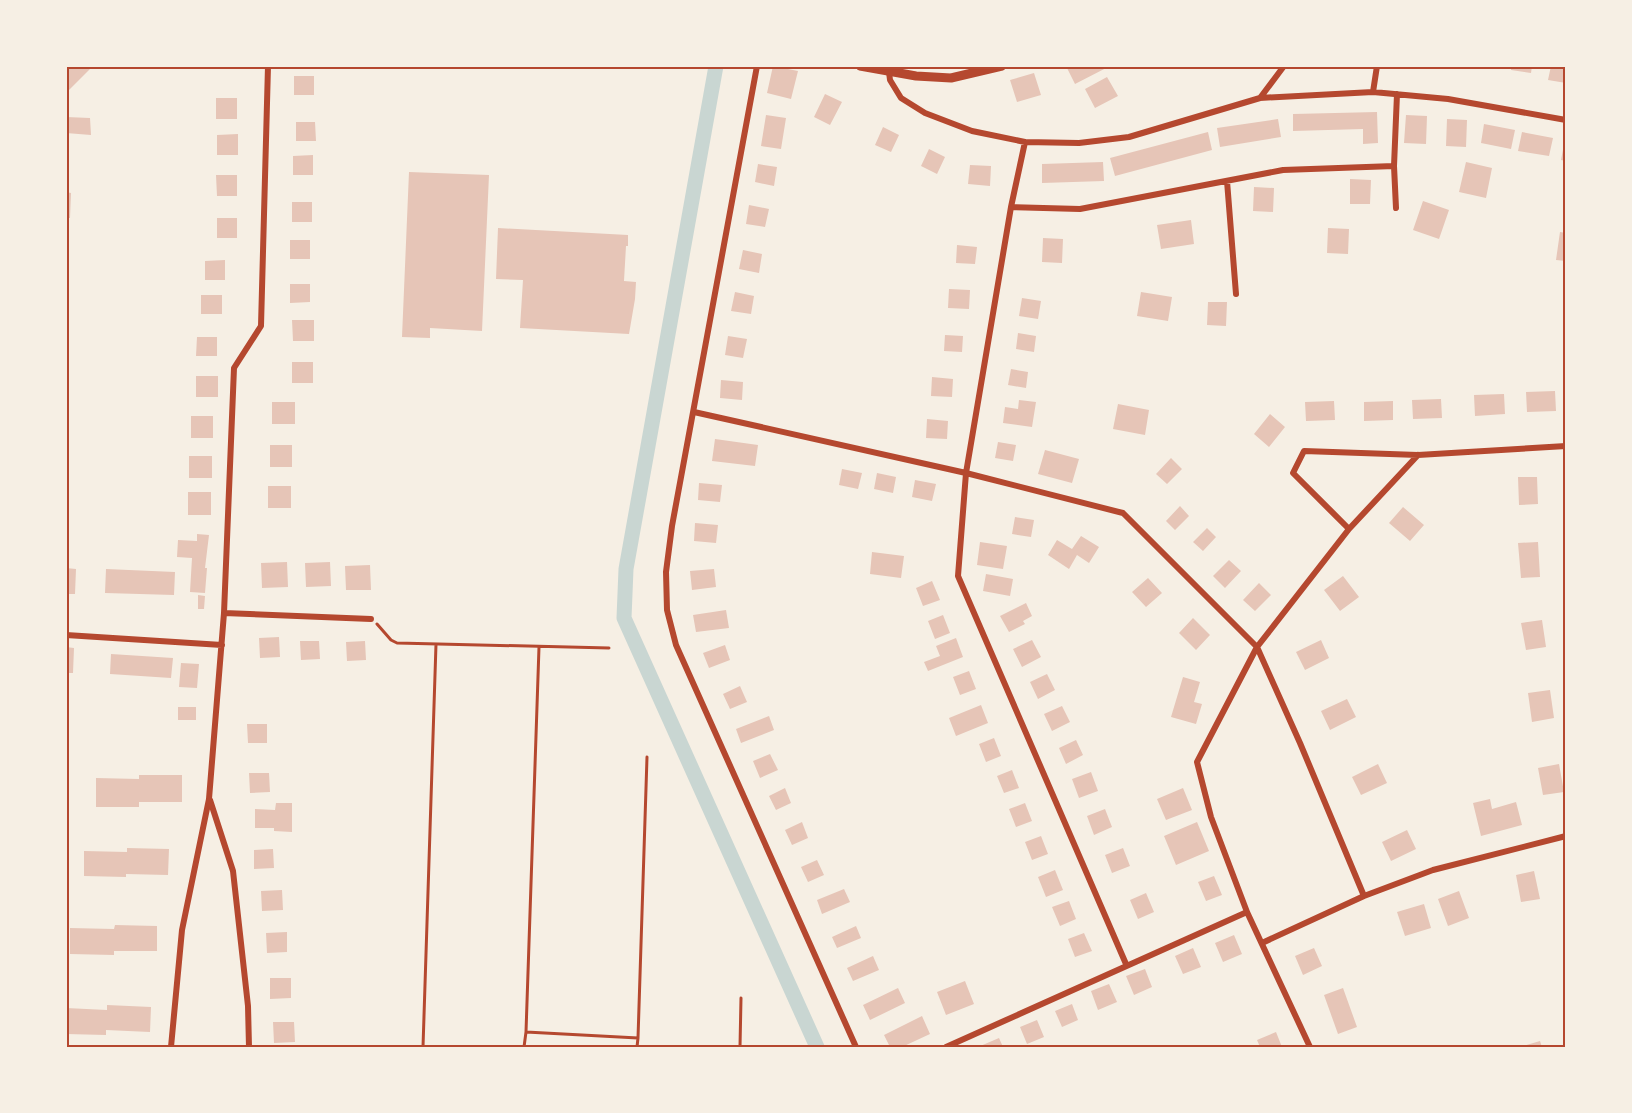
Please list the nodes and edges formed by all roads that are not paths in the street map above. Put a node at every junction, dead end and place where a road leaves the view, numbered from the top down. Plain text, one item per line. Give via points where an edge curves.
1 (268, 66) edge
2 (757, 66) edge
3 (860, 66) edge
4 (1002, 66) edge
5 (1284, 66) edge
6 (1377, 66) edge
7 (889, 72) junction
8 (1373, 92) junction
9 (1397, 94) junction
10 (1260, 98) junction
11 (1566, 120) edge
12 (1025, 142) junction
13 (1394, 166) junction
14 (1227, 181) junction
15 (1011, 207) junction
16 (1396, 208) dead end
17 (1236, 294) dead end
18 (694, 412) junction
19 (1566, 446) edge
20 (1418, 455) junction
21 (966, 473) junction
22 (1349, 530) junction
23 (1566, 579) edge
24 (224, 613) junction
25 (371, 620) road end
26 (66, 635) edge
27 (222, 645) junction
28 (1257, 647) junction
29 (1566, 661) edge
30 (210, 799) junction
31 (1566, 836) edge
32 (1364, 896) junction
33 (1247, 912) junction
34 (1262, 943) junction
35 (1126, 964) junction
36 (171, 1047) edge
37 (249, 1047) edge
38 (856, 1047) edge
39 (946, 1047) edge
40 (1310, 1047) edge

1 - 24 street via 261,326 234,368
2 - 18 street
3 - 7 street
4 - 7 street via 951,78
5 - 10 street
6 - 8 street
7 - 12 street via 901,98 925,113 972,131
8 - 9 street
8 - 10 street
9 - 11 street
9 - 13 street
10 - 12 street via 1129,137 1079,143
12 - 15 street
13 - 14 street via 1283,170
13 - 16 street
14 - 15 street via 1080,209
14 - 17 street
15 - 21 street
18 - 21 street
18 - 38 street via 672,526 666,573 667,610 676,645
19 - 20 street
20 - 22 street
20 - 22 street via 1304,451 1293,473
21 - 28 street via 1123,513
21 - 35 street via 958,576
22 - 28 street
23 - 29 street
24 - 25 street
24 - 27 street
26 - 27 street
27 - 30 street
28 - 32 street
28 - 33 street via 1197,762 1211,817
30 - 36 street via 182,930
30 - 37 street via 232,871
31 - 32 street via 1433,870
32 - 34 street
33 - 34 street
33 - 35 street
34 - 40 street
35 - 39 street

